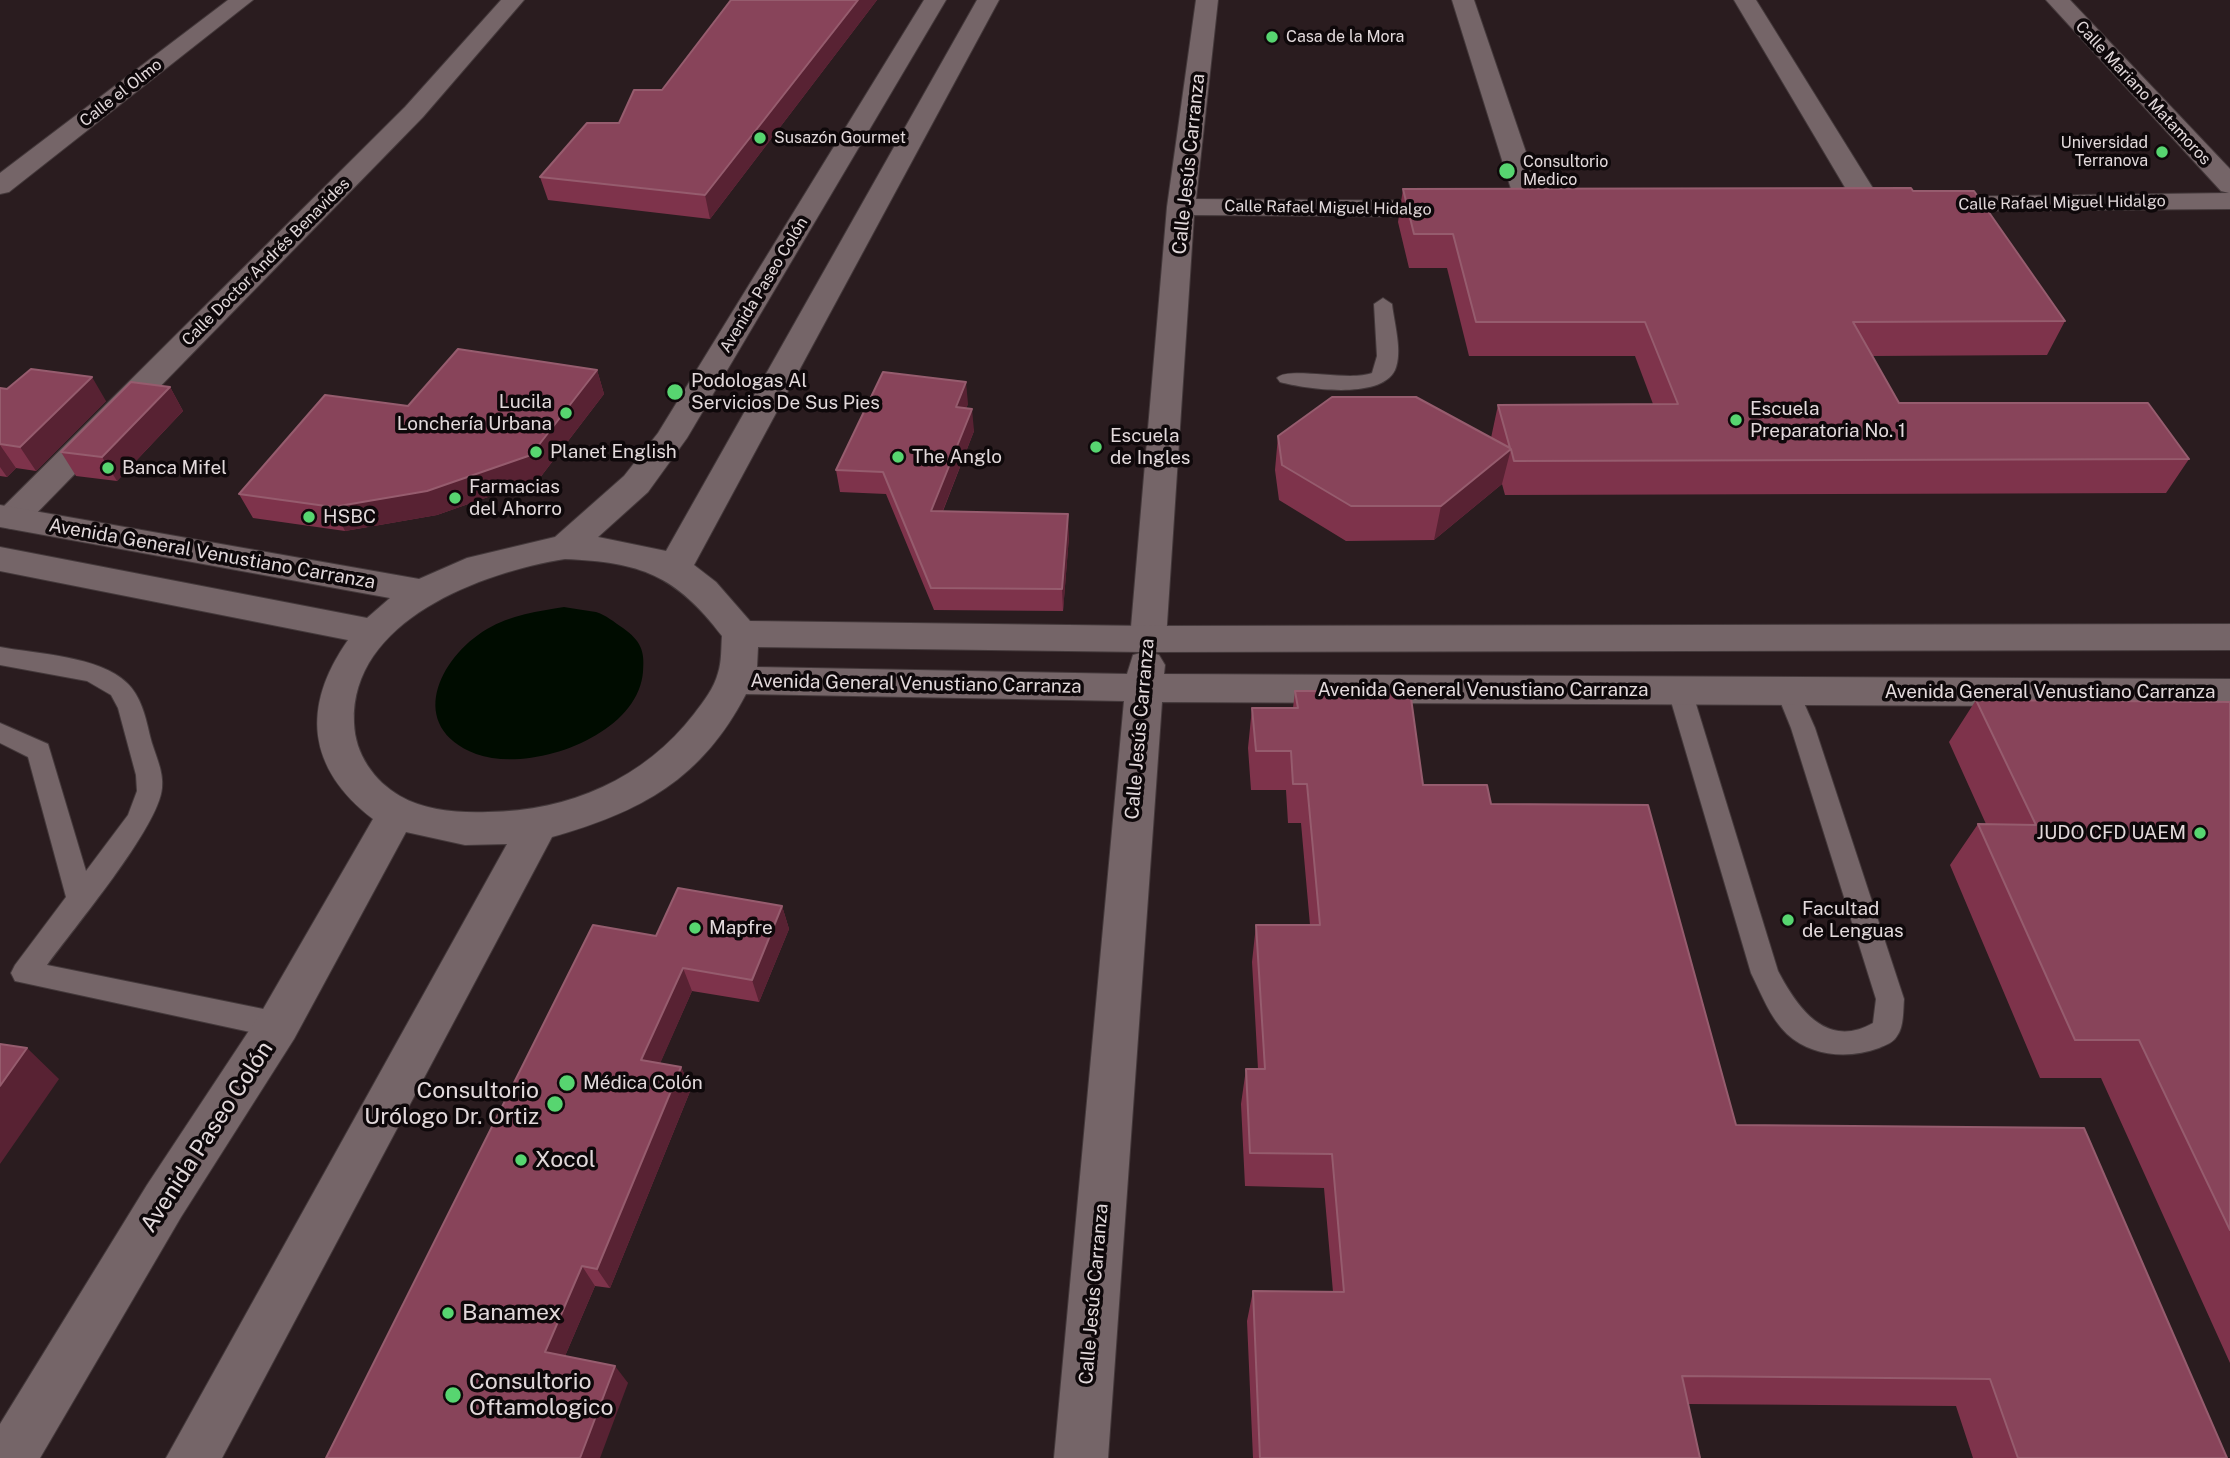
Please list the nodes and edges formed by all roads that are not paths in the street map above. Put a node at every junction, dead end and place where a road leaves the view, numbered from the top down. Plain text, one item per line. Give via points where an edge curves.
1 (242, 0) edge
2 (513, 0) edge
3 (935, 0) edge
4 (988, 0) edge
5 (1207, 0) edge
6 (1463, 0) edge
7 (1745, 0) edge
8 (2057, 0) edge
9 (0, 186) edge
10 (2230, 186) edge
11 (2230, 201) edge
12 (1181, 207) junction
13 (1383, 304) dead end
14 (1287, 378) dead end
15 (6, 517) edge
16 (565, 547) junction
17 (0, 559) edge
18 (675, 567) junction
19 (424, 592) junction
20 (374, 632) junction
21 (740, 634) junction
22 (2230, 637) edge
23 (1148, 639) junction
24 (0, 656) edge
25 (735, 680) junction
26 (1143, 688) junction
27 (1680, 691) junction
28 (1788, 691) junction
29 (2230, 693) edge
30 (0, 732) edge
31 (397, 813) junction
32 (538, 826) junction
33 (80, 897) junction
34 (278, 1025) junction
35 (10, 1458) edge
36 (193, 1458) edge
37 (1081, 1458) edge

1 - 9 main road, Calle el Olmo
2 - 15 main road, Calle Doctor Andrés Benavides via 414,112
3 - 16 main road, Avenida Paseo Colón via 671,438 636,484
4 - 18 main road
5 - 12 main road, Calle Jesús Carranza
6 - 12 main road, Calle Rafael Miguel Hidalgo via 1543,205 1414,210
7 - 11 main road, Calle Rafael Miguel Hidalgo via 1857,206
8 - 10 main road, Calle Mariano Matamoros
12 - 23 main road, Calle Jesús Carranza
13 - 14 lane via 1387,368 1381,377 1363,384
15 - 19 main road, Avenida General Venustiano Carranza
16 - 18 main road via 605,548
16 - 19 main road via 492,561
17 - 20 main road
18 - 21 main road via 699,584
19 - 20 main road
20 - 31 main road via 350,663 337,697 334,731 343,763 365,791
21 - 23 main road
21 - 25 main road
22 - 23 main road
23 - 26 main road, Calle Jesús Carranza
24 - 33 lane via 91,673 119,689 129,704 151,779 150,796 138,821
25 - 26 main road, Avenida General Venustiano Carranza
25 - 32 main road via 693,744 663,771 605,804
26 - 27 main road, Avenida General Venustiano Carranza
26 - 37 main road, Calle Jesús Carranza
27 - 28 main road, Avenida General Venustiano Carranza
27 - 28 lane via 1765,973 1804,1030 1835,1043 1869,1041 1886,1030 1890,999
28 - 29 main road, Avenida General Venustiano Carranza
30 - 33 lane via 39,751
31 - 32 main road via 439,826 487,830
31 - 34 main road, Avenida Paseo Colón
32 - 36 main road
33 - 34 lane via 26,973
34 - 35 main road, Avenida Paseo Colón via 164,1200

